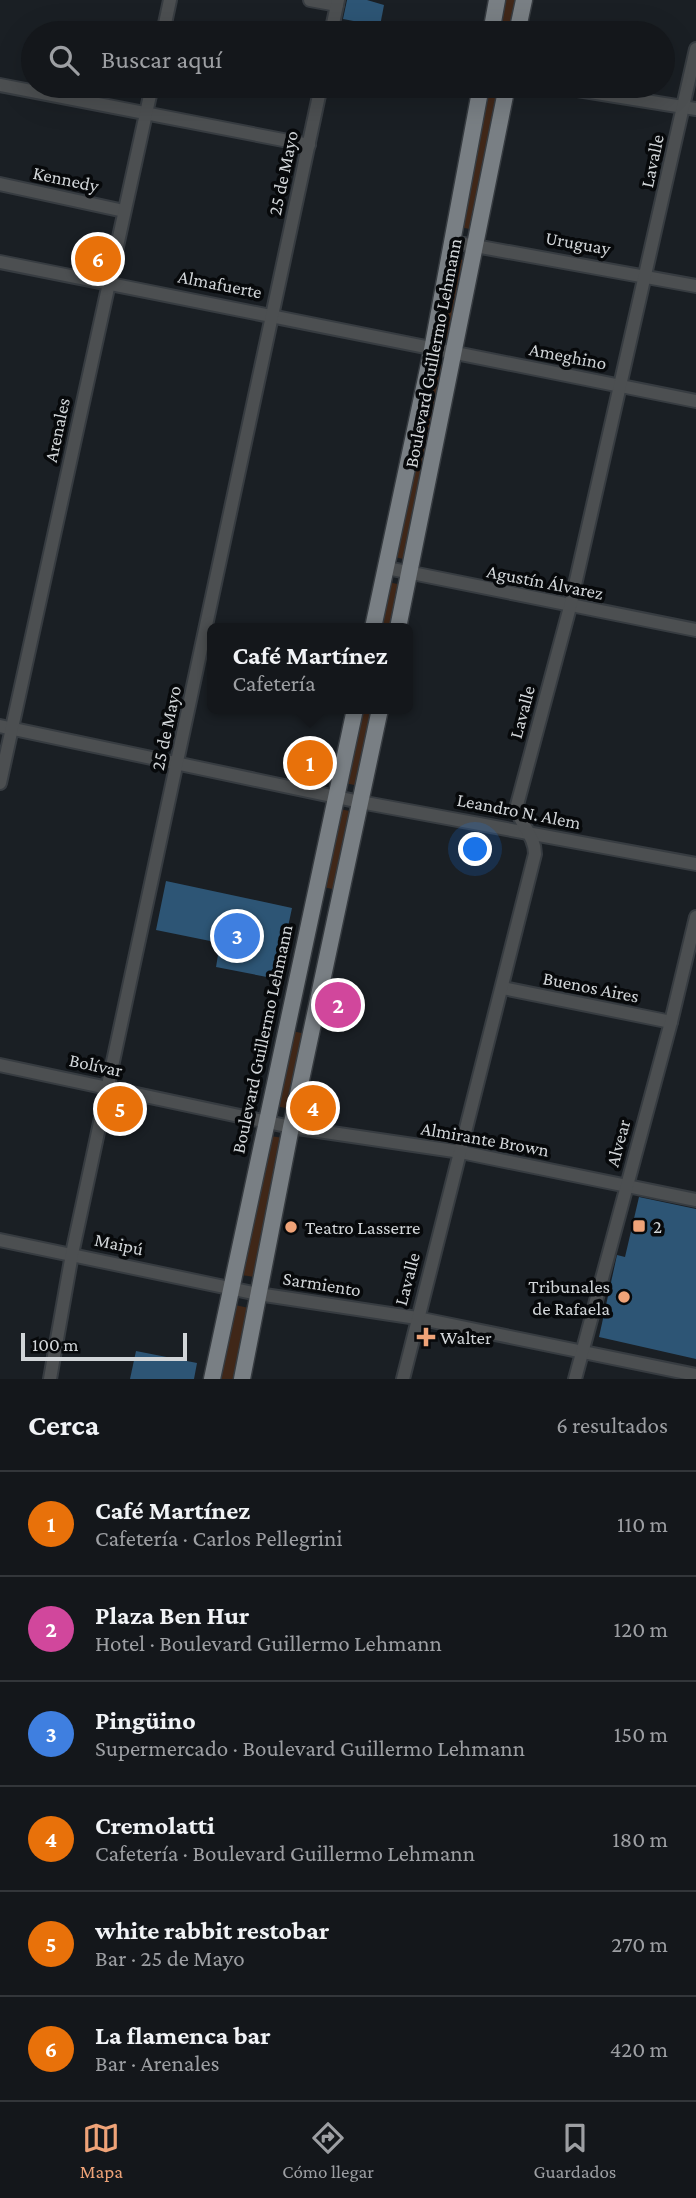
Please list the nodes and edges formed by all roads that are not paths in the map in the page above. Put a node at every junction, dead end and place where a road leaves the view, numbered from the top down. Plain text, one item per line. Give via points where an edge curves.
1 (170, 0) edge
2 (310, 0) edge
3 (497, 0) edge
4 (524, 0) edge
5 (337, 3) edge
6 (166, 21) edge
7 (333, 21) edge
8 (493, 21) edge
9 (520, 21) edge
10 (696, 49) edge
11 (0, 85) edge
12 (21, 89) edge
13 (65, 98) edge
14 (149, 98) edge
15 (319, 98) edge
16 (479, 98) edge
17 (505, 98) edge
18 (628, 98) edge
19 (690, 108) edge
20 (146, 114) junction
21 (309, 145) junction
22 (0, 184) edge
23 (124, 211) junction
24 (453, 242) junction
25 (475, 245) junction
26 (0, 261) edge
27 (647, 275) junction
28 (108, 283) junction
29 (696, 286) edge
30 (272, 313) junction
31 (432, 350) junction
32 (455, 354) junction
33 (622, 386) junction
34 (696, 401) edge
35 (387, 568) junction
36 (409, 575) junction
37 (570, 607) junction
38 (208, 623) edge
39 (374, 623) edge
40 (399, 623) edge
41 (207, 626) edge
42 (696, 630) edge
43 (354, 714) edge
44 (379, 714) edge
45 (6, 727) edge
46 (179, 761) junction
47 (0, 783) edge
48 (335, 796) junction
49 (360, 802) junction
50 (530, 833) junction
51 (696, 864) edge
52 (316, 894) junction
53 (340, 900) junction
54 (696, 917) edge
55 (503, 988) junction
56 (288, 1018) junction
57 (671, 1022) junction
58 (313, 1025) junction
59 (0, 1065) edge
60 (107, 1087) junction
61 (266, 1122) junction
62 (291, 1127) junction
63 (461, 1152) junction
64 (626, 1185) junction
65 (696, 1200) edge
66 (0, 1240) edge
67 (72, 1254) junction
68 (231, 1287) junction
69 (258, 1294) junction
70 (417, 1318) junction
71 (582, 1352) junction
72 (696, 1375) edge
73 (50, 1379) edge
74 (212, 1379) edge
75 (242, 1379) edge
76 (403, 1379) edge
77 (575, 1379) edge

1 - 6 street
2 - 5 street
3 - 8 main road
4 - 9 main road
5 - 7 street
10 - 19 street, Lavalle
11 - 12 street
13 - 20 street
14 - 20 street, Arenales
15 - 21 street, 25 de Mayo
16 - 24 main road, Boulevard Guillermo Lehmann
17 - 25 main road, Boulevard Guillermo Lehmann
18 - 19 street
19 - 27 street, Lavalle
20 - 21 street
20 - 23 street, Arenales
21 - 30 street, 25 de Mayo
22 - 23 street, Kennedy
23 - 28 street, Arenales
24 - 25 street, Uruguay
24 - 31 main road, Boulevard Guillermo Lehmann
25 - 27 street, Uruguay
25 - 32 main road, Boulevard Guillermo Lehmann
26 - 28 street, Almafuerte
27 - 29 street, Uruguay
27 - 33 street, Lavalle
28 - 30 street, Almafuerte
28 - 45 street, Arenales
30 - 31 street, Almafuerte
30 - 38 street, 25 de Mayo
31 - 32 street, Ameghino
31 - 35 main road, Boulevard Guillermo Lehmann
32 - 33 street, Ameghino
32 - 36 main road, Boulevard Guillermo Lehmann
33 - 34 street, Ameghino
33 - 37 street, Lavalle
35 - 36 street, Agustín Álvarez
35 - 39 main road, Boulevard Guillermo Lehmann
36 - 37 street, Agustín Álvarez
36 - 40 main road, Boulevard Guillermo Lehmann
37 - 42 street, Agustín Álvarez
37 - 50 street, Lavalle via 517,805 518,817
41 - 46 street, 25 de Mayo
43 - 48 main road, Boulevard Guillermo Lehmann
44 - 49 main road
45 - 46 street, Leandro N. Alem
45 - 47 street, Arenales
46 - 48 street, Leandro N. Alem
46 - 60 street, 25 de Mayo
48 - 49 street, Leandro N. Alem
48 - 52 main road, Boulevard Guillermo Lehmann
49 - 50 street, Leandro N. Alem
49 - 53 main road
50 - 51 street, Leandro N. Alem
50 - 55 street, Lavalle via 535,854
52 - 53 main road
52 - 56 main road, Boulevard Guillermo Lehmann
53 - 58 main road
54 - 57 street, Alvear
55 - 57 street, Buenos Aires
55 - 63 street, Lavalle
56 - 58 main road
56 - 61 main road, Boulevard Guillermo Lehmann
57 - 64 street, Alvear
58 - 62 main road
59 - 60 street, Bolívar
60 - 61 street, Bolívar
60 - 67 street, 25 de Mayo
61 - 62 street, Almirante Brown
61 - 68 main road, Boulevard Guillermo Lehmann
62 - 63 street, Almirante Brown
62 - 69 main road
63 - 64 street, Almirante Brown
63 - 70 street, Lavalle
64 - 65 street, Almirante Brown
64 - 71 street, Alvear
66 - 67 street, Maipú
67 - 68 street, Maipú
67 - 73 street, 25 de Mayo
68 - 69 street, Sarmiento
68 - 74 main road, Boulevard Guillermo Lehmann
69 - 70 street, Sarmiento
69 - 75 main road
70 - 71 street, Sarmiento
70 - 76 street, Lavalle
71 - 72 street, Sarmiento
71 - 77 street, Alvear

